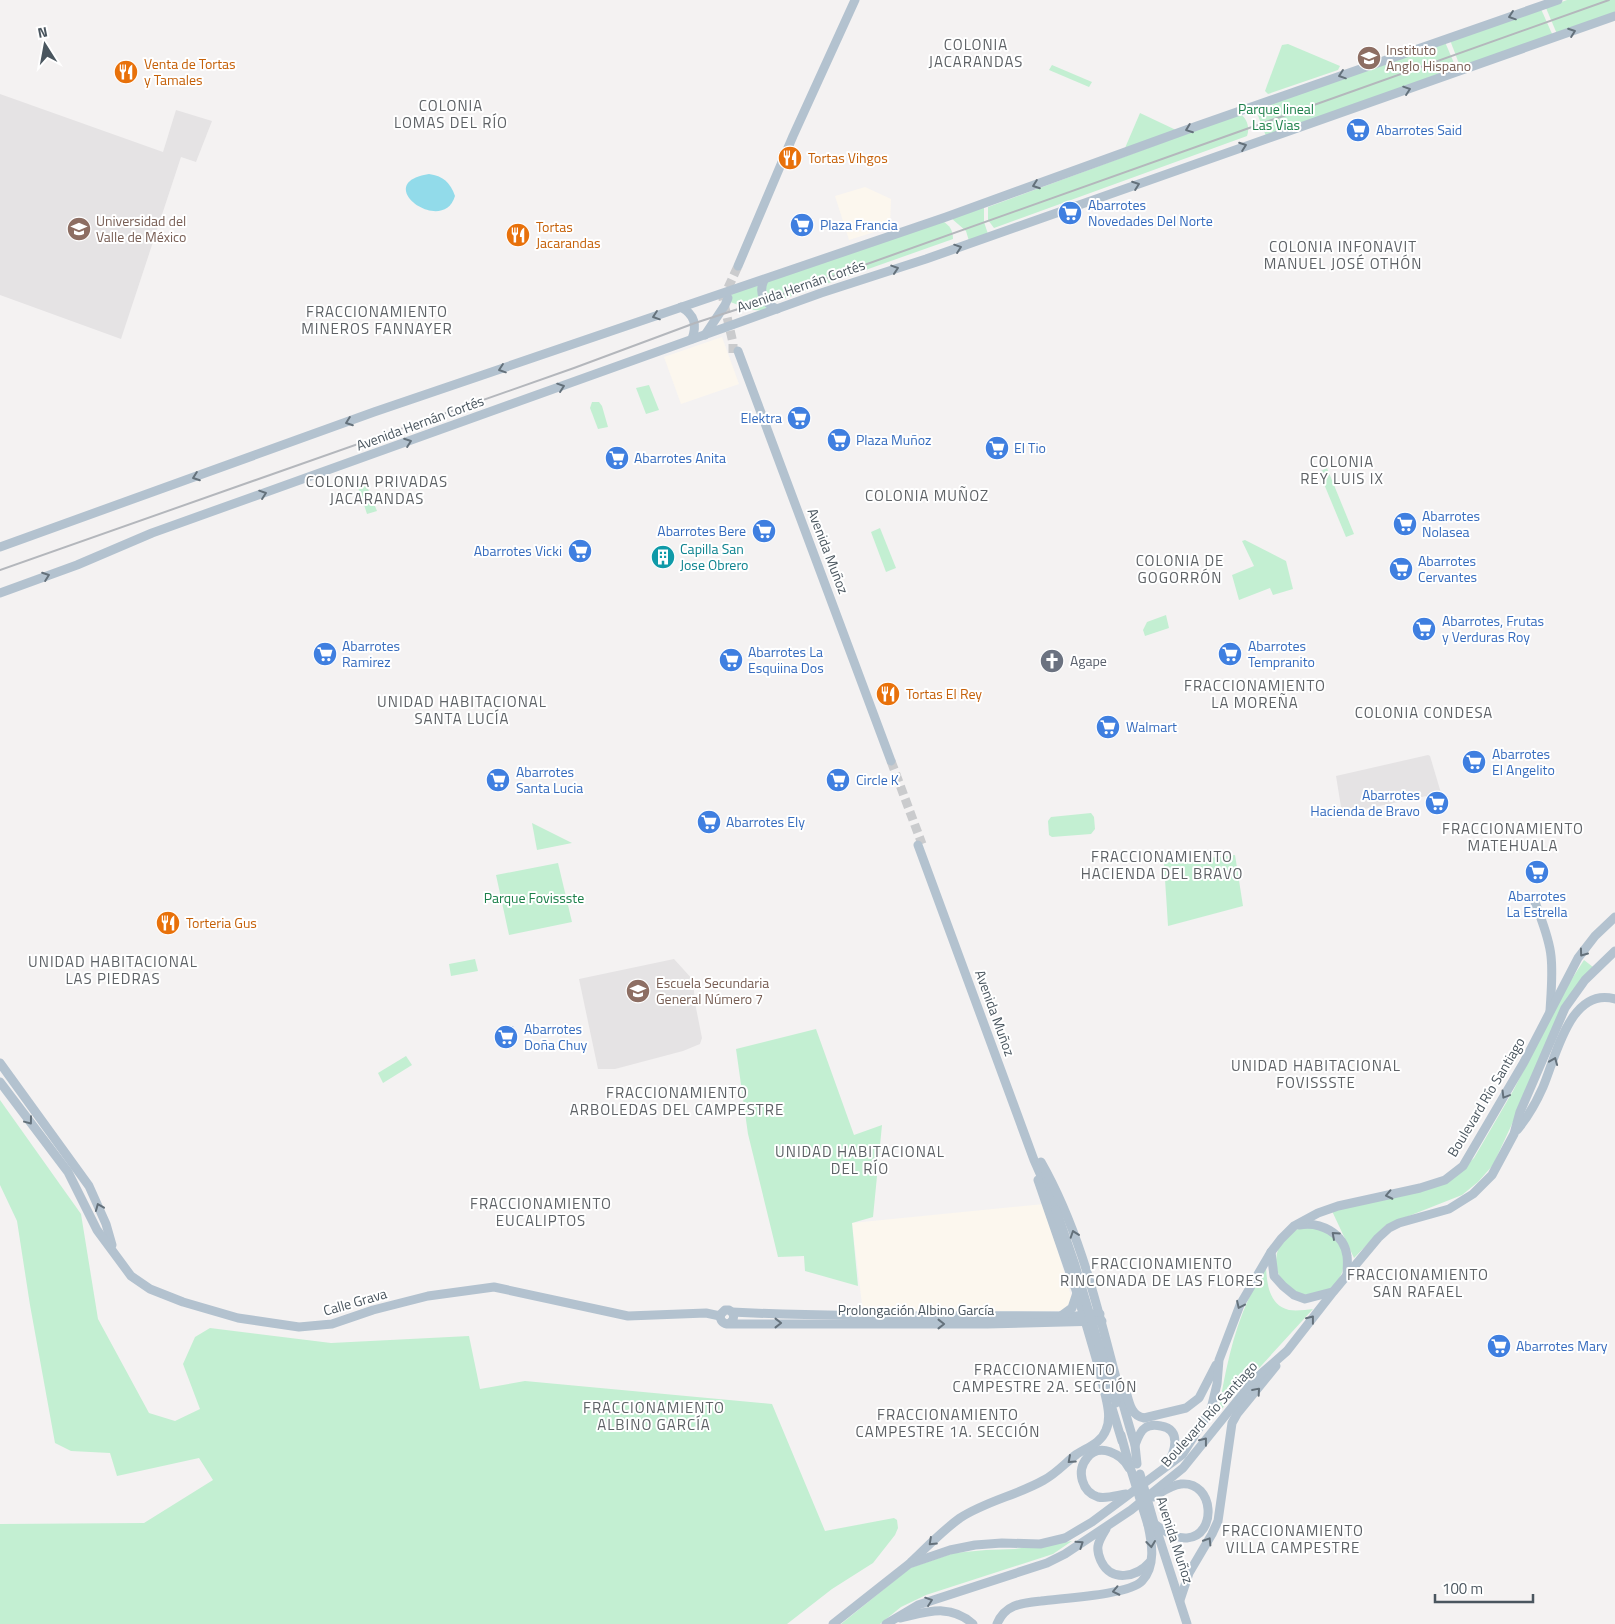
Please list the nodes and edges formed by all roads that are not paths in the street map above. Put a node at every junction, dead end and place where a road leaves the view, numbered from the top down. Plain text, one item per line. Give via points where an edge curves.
1 (855, 0) edge
2 (1558, 0) edge
3 (1615, 16) edge
4 (738, 266) tunnel mouth
5 (764, 280) junction
6 (728, 298) dead end
7 (681, 307) junction
8 (777, 309) junction
9 (705, 335) junction
10 (692, 339) junction
11 (736, 352) tunnel mouth
12 (0, 547) edge
13 (0, 593) edge
14 (890, 761) tunnel mouth
15 (920, 845) tunnel mouth
16 (1534, 899) dead end
17 (1615, 916) edge
18 (1615, 951) edge
19 (1615, 999) edge
20 (1550, 1014) junction
21 (0, 1063) edge
22 (0, 1082) edge
23 (1514, 1134) junction
24 (1038, 1162) junction
25 (1294, 1226) junction
26 (1271, 1252) junction
27 (114, 1253) junction
28 (1346, 1276) junction
29 (1333, 1292) junction
30 (1077, 1293) junction
31 (725, 1313) junction
32 (1060, 1316) junction
33 (1101, 1318) junction
34 (1084, 1319) junction
35 (1106, 1337) junction
36 (1287, 1351) junction
37 (1219, 1360) junction
38 (1101, 1377) junction
39 (1115, 1409) junction
40 (1135, 1445) junction
41 (1134, 1468) junction
42 (1164, 1469) junction
43 (1130, 1493) junction
44 (1131, 1510) junction
45 (1109, 1524) junction
46 (1152, 1524) junction
47 (1150, 1562) junction
48 (909, 1564) junction
49 (1180, 1600) junction
50 (888, 1622) edge
51 (833, 1624) edge
52 (973, 1624) edge
53 (997, 1624) edge
54 (1187, 1624) edge

1 - 4 main road
2 -> 5 main road, Avenida Hernán Cortés
8 -> 3 main road, Avenida Hernán Cortés
5 - 7 main road, Avenida Hernán Cortés
5 - 8 main road via 762,296
6 - 9 main road
7 - 10 main road via 692,315 695,323
7 -> 12 main road, Avenida Hernán Cortés via 374,412
8 - 9 main road, Avenida Hernán Cortés
9 - 10 main road, Avenida Hernán Cortés
13 -> 10 main road, Avenida Hernán Cortés via 152,533
11 - 14 main road, Avenida Muñoz
15 - 24 main road, Avenida Muñoz
16 - 20 main road via 1551,956
17 -> 20 main road, Boulevard Río Santiago via 1578,958
18 - 23 main road, Boulevard Río Santiago via 1585,980 1566,1008 1520,1112
23 -> 19 main road via 1529,1116 1543,1088 1572,1016 1595,998 1606,996
20 -> 25 main road, Boulevard Río Santiago via 1463,1166 1445,1180 1338,1206
27 -> 21 main road, Calle Grava via 106,1224 89,1186
22 -> 27 main road, Calle Grava via 68,1172 97,1230
23 - 28 main road, Boulevard Río Santiago via 1492,1175 1473,1194 1449,1209 1389,1228
24 - 30 main road via 1039,1182
33 -> 24 main road via 1070,1223 1050,1177
24 - 39 main road, Avenida Muñoz, bridge via 1048,1181 1075,1265
25 - 26 main road, Boulevard Río Santiago
28 -> 25 main road via 1347,1253 1342,1241 1332,1231 1307,1223
26 - 29 main road via 1274,1276 1294,1295 1305,1299
26 -> 37 main road, Boulevard Río Santiago via 1240,1305
27 - 31 main road, Calle Grava via 131,1276 150,1289 238,1318 299,1327 332,1324 428,1296 494,1287 620,1313 696,1308
28 - 29 main road, Boulevard Río Santiago
36 -> 29 main road, Boulevard Río Santiago
30 - 32 main road via 1072,1308
30 - 34 main road
31 - 32 main road, Prolongación Albino García
31 -> 34 main road, Prolongación Albino García via 734,1318 730,1323 987,1324
32 - 34 main road, Prolongación Albino García
33 - 34 main road, Prolongación Albino García
33 - 35 main road
34 - 38 main road
35 - 37 main road via 1138,1417 1186,1408 1199,1398
35 - 40 main road
44 -> 36 main road, Boulevard Río Santiago via 1183,1468 1254,1380
49 -> 36 main road via 1189,1573 1218,1521 1232,1423
37 - 42 main road, Boulevard Río Santiago via 1211,1409 1182,1455
38 - 39 main road
38 -> 48 main road via 1108,1425 1100,1439 1044,1481 972,1511 940,1534
39 - 41 main road, Avenida Muñoz
39 - 41 main road, Avenida Muñoz, bridge via 1122,1441
40 - 41 main road
40 - 42 main road via 1147,1426 1169,1429 1175,1447
41 - 43 main road, bridge via 1107,1451 1086,1458 1081,1473 1085,1486 1098,1496
41 - 46 main road, Avenida Muñoz, bridge
42 - 43 main road, Boulevard Río Santiago
43 - 48 main road, Boulevard Río Santiago via 1065,1538 1040,1544 975,1545
44 - 45 main road, Boulevard Río Santiago
44 - 46 main road via 1182,1484 1195,1487 1206,1499 1209,1515 1196,1536 1180,1538
45 - 47 main road via 1101,1537 1098,1552 1106,1569 1117,1575 1130,1575
50 -> 45 main road, Boulevard Río Santiago via 918,1605 1047,1562 1065,1554
46 -> 47 main road
46 - 49 main road, Avenida Muñoz
47 -> 53 main road via 1142,1582 1129,1588 1104,1594 1020,1603 1004,1611
48 - 51 main road, Boulevard Río Santiago
49 - 54 main road, Avenida Muñoz
50 - 52 main road via 942,1610 962,1615

